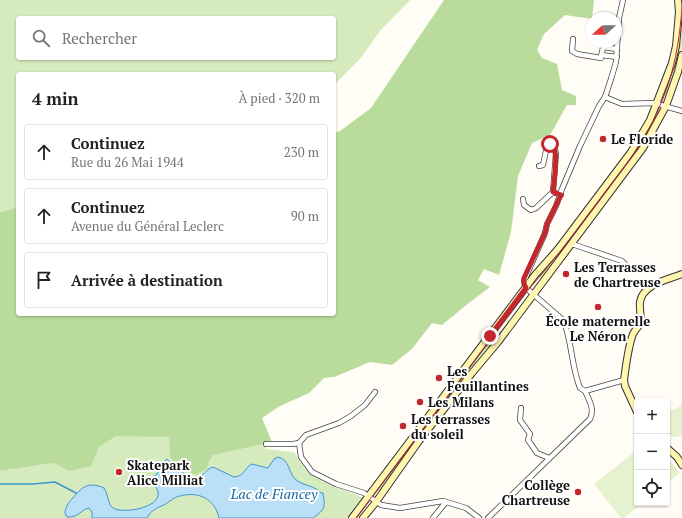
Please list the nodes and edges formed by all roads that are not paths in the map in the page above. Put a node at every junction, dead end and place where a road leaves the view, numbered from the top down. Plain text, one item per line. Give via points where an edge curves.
1 (623, 0) edge
2 (678, 0) edge
3 (574, 39) dead end
4 (617, 49) junction
5 (601, 55) junction
6 (682, 55) edge
7 (617, 57) junction
8 (605, 97) junction
9 (655, 103) junction
10 (666, 106) junction
11 (682, 111) edge
12 (539, 166) dead end
13 (553, 192) junction
14 (561, 195) junction
15 (523, 199) dead end
16 (572, 244) junction
17 (624, 264) dead end
18 (682, 274) edge
19 (526, 288) junction
20 (533, 294) junction
21 (624, 380) junction
22 (585, 391) junction
23 (375, 392) dead end
24 (634, 406) edge
25 (521, 408) dead end
26 (299, 443) junction
27 (266, 444) dead end
28 (670, 451) edge
29 (549, 458) junction
30 (682, 466) edge
31 (369, 497) junction
32 (376, 502) junction
33 (446, 502) junction
34 (352, 518) edge
35 (362, 518) edge
36 (433, 518) edge
37 (479, 518) edge
38 (488, 518) edge

1 - 4 street
2 - 9 main road via 675,52 668,78
3 - 5 street via 574,53 601,58
4 - 5 street via 602,47
4 - 7 street
5 - 7 street
6 - 10 main road
7 - 8 street
8 - 9 street via 622,104
8 - 14 street via 580,146
9 - 10 street
9 - 19 main road via 650,120 631,152
10 - 11 street
10 - 16 main road via 643,148
12 - 13 street via 543,165 547,146 552,143 556,153
13 - 14 street
13 - 15 street via 531,210 527,208
14 - 19 street via 524,278
16 - 17 street via 622,261
16 - 20 main road
18 - 21 main road via 652,286 642,296 639,312 642,317 633,334
19 - 20 street
19 - 31 main road
20 - 22 street via 562,320 566,327 573,368 580,388
20 - 32 main road via 419,441
21 - 22 street
21 - 24 main road
22 - 29 street via 592,408 590,419
23 - 26 street via 365,405 351,416 339,423 306,434
25 - 29 street via 520,420 530,434 528,440 537,453
26 - 27 street
26 - 31 street via 301,457 312,472
28 - 30 main road
29 - 38 street
31 - 32 street
31 - 34 main road
32 - 33 street via 400,508
32 - 35 main road
33 - 36 street
33 - 37 street via 466,508

